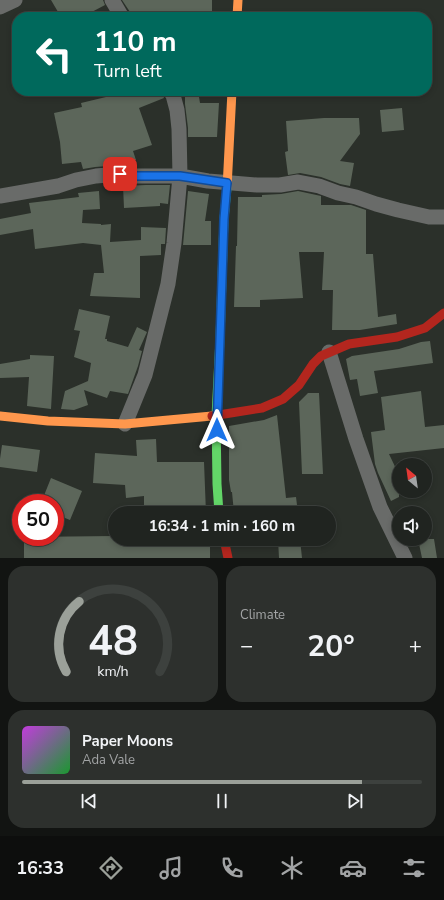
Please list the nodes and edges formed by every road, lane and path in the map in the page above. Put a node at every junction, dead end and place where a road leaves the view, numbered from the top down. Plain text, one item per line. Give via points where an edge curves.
1 (15, 0) edge
2 (112, 0) edge
3 (238, 0) edge
4 (0, 7) edge
5 (119, 12) edge
6 (237, 12) edge
7 (173, 96) edge
8 (232, 96) edge
9 (180, 176) junction
10 (227, 183) junction
11 (0, 196) edge
12 (444, 217) edge
13 (444, 313) edge
14 (329, 352) junction
15 (0, 416) edge
16 (216, 416) junction
17 (125, 424) junction
18 (219, 506) edge
19 (225, 546) edge
20 (228, 558) edge
21 (405, 558) edge

1 - 4 street
2 - 5 street
3 - 6 street
7 - 9 street via 179,129
8 - 10 street
9 - 10 street
9 - 11 street via 96,176 58,186
9 - 17 street via 168,284 145,375
10 - 12 street via 280,185 298,182 398,210 429,217
10 - 16 street
13 - 14 street via 425,328 397,337 349,344
14 - 16 street via 313,364 299,385 283,400 262,408
14 - 21 street via 380,507
15 - 17 street
16 - 17 street
16 - 18 street
19 - 20 street

